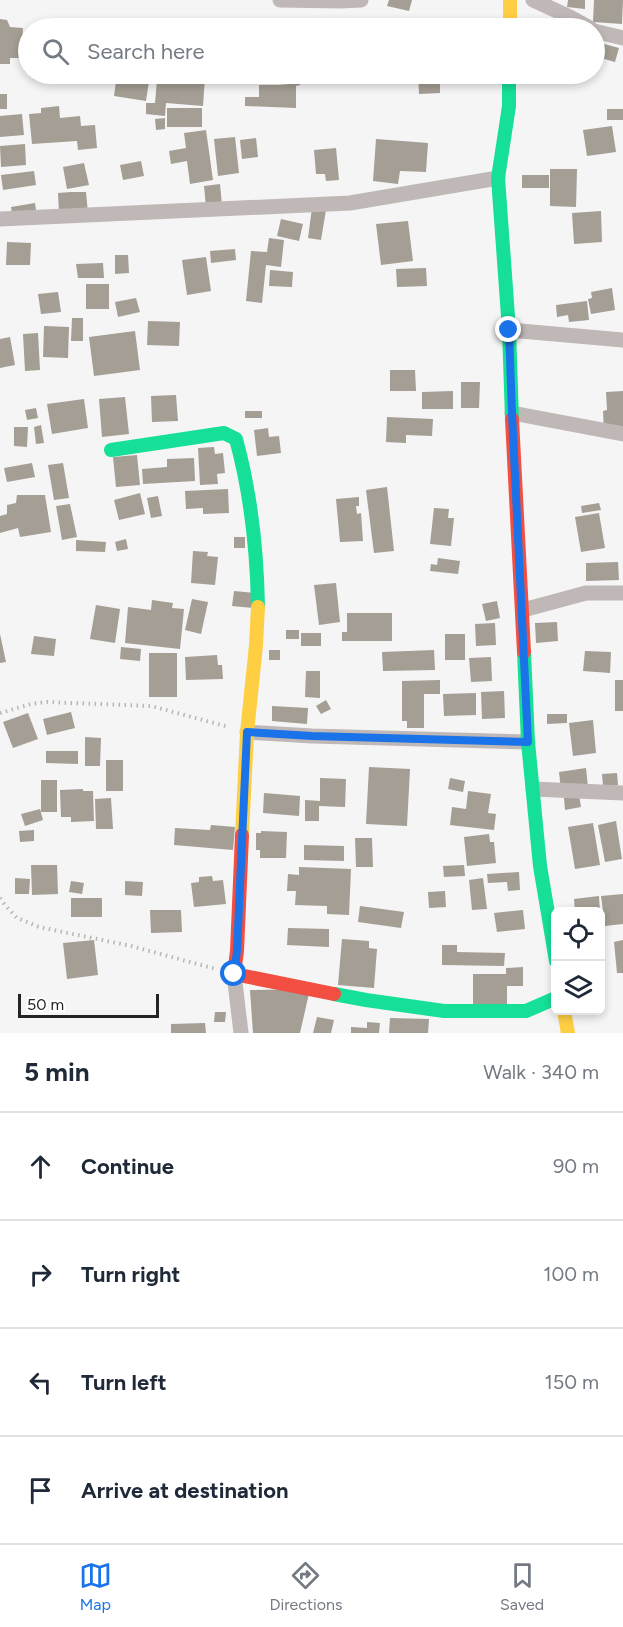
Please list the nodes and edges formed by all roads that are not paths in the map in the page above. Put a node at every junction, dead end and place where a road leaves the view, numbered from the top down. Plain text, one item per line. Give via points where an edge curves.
1 (280, 0) edge
2 (362, 0) edge
3 (510, 0) edge
4 (533, 0) edge
5 (510, 18) edge
6 (572, 18) edge
7 (605, 34) edge
8 (623, 38) edge
9 (509, 84) edge
10 (498, 178) junction
11 (0, 219) edge
12 (509, 330) junction
13 (623, 340) edge
14 (512, 413) junction
15 (623, 434) edge
16 (111, 450) dead end
17 (623, 593) edge
18 (523, 610) junction
19 (247, 732) junction
20 (528, 742) junction
21 (533, 789) junction
22 (623, 793) edge
23 (551, 936) edge
24 (234, 974) junction
25 (551, 1000) edge
26 (565, 1015) edge
27 (241, 1033) edge
28 (568, 1033) edge

1 - 2 street
3 - 5 street
4 - 6 street
7 - 8 street
9 - 10 street
10 - 11 street via 350,203
10 - 12 street
12 - 13 street
12 - 14 street
14 - 15 street
14 - 18 street
16 - 19 street via 224,433 236,439 246,476 256,561 257,632
17 - 18 street via 586,593
18 - 20 street
19 - 20 street
19 - 24 street
20 - 21 street
21 - 22 street
21 - 23 street
24 - 25 street via 444,1011 526,1011
24 - 27 street
26 - 28 street

